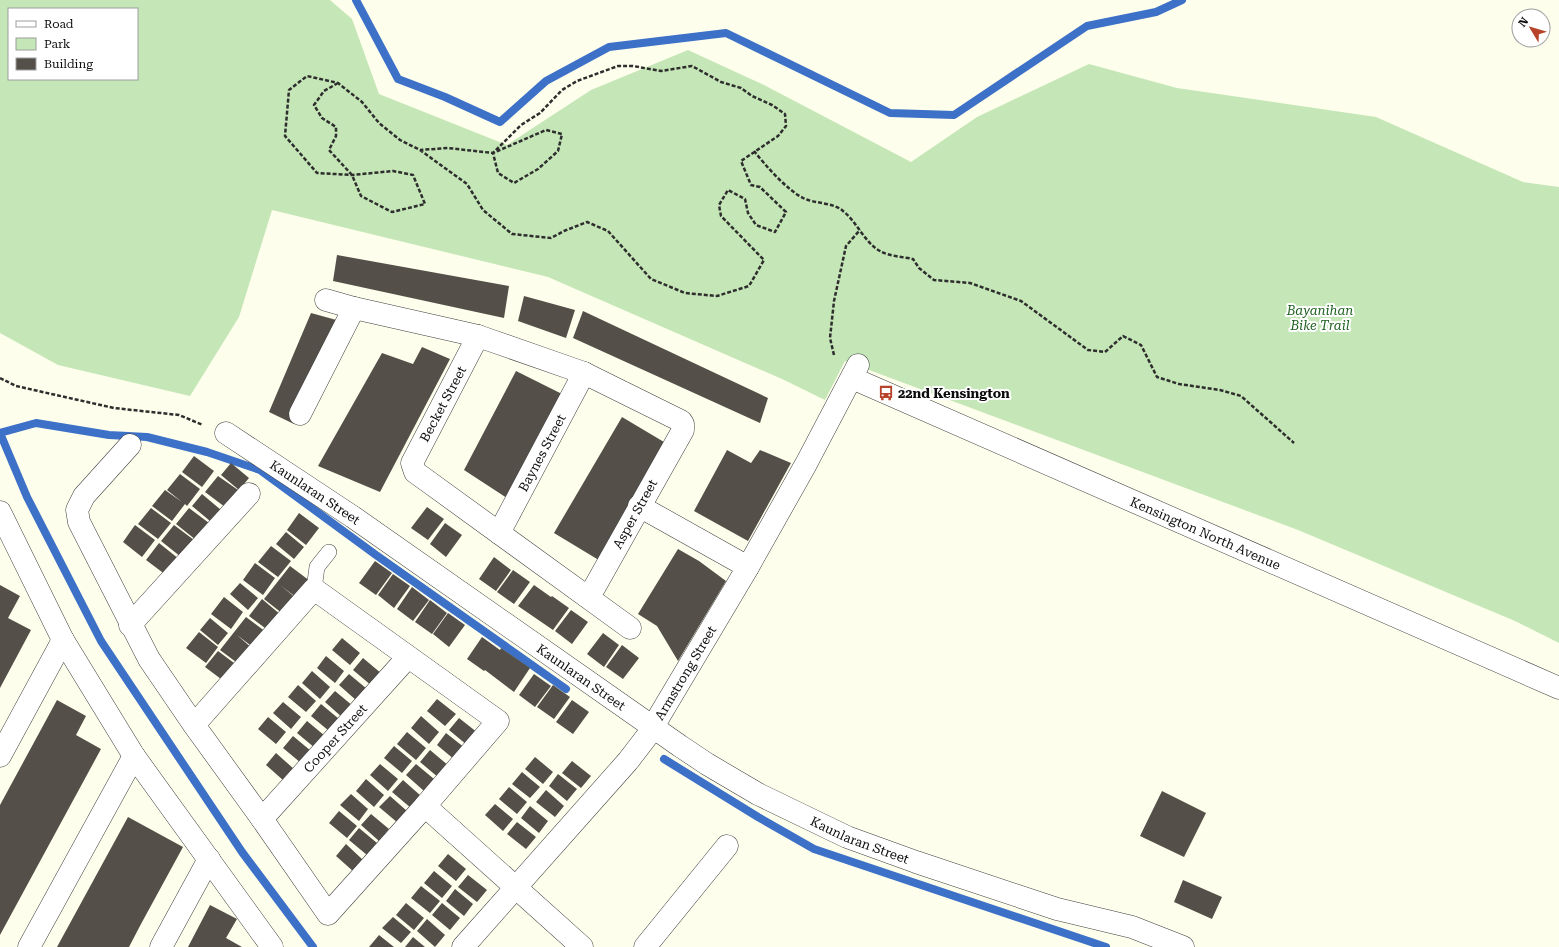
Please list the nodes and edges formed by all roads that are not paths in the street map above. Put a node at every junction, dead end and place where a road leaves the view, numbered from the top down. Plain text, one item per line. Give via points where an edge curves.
1 (326, 300) dead end
2 (354, 308) junction
3 (478, 336) junction
4 (855, 371) joint
5 (584, 373) junction
6 (300, 414) dead end
7 (226, 433) road end
8 (130, 444) dead end
9 (249, 494) dead end
10 (639, 506) junction
11 (3, 524) edge
12 (499, 533) junction
13 (329, 552) dead end
14 (748, 567) junction
15 (314, 589) junction
16 (589, 597) junction
17 (130, 625) junction
18 (630, 628) dead end
19 (63, 640) junction
20 (408, 657) junction
21 (1559, 688) edge
22 (194, 725) junction
23 (653, 727) junction
24 (0, 756) edge
25 (134, 756) junction
26 (425, 806) junction
27 (262, 819) junction
28 (726, 846) dead end
29 (209, 859) junction
30 (515, 887) junction
31 (29, 947) edge
32 (161, 947) edge
33 (272, 947) edge
34 (463, 947) edge
35 (582, 947) edge
36 (645, 947) edge
37 (1183, 947) edge

1 - 2 street
2 - 3 street
2 - 6 street
3 - 5 street
3 - 12 street, Becket Street via 412,463 415,472
4 - 14 street, Armstrong Street
4 - 21 street, Kensington North Avenue
5 - 10 street, Asper Street via 683,424 683,430
5 - 12 street, Baynes Street
7 - 23 street, Kaunlaran Street via 353,517
8 - 17 street via 84,496 77,510 79,522
9 - 17 street
10 - 14 street
10 - 16 street, Asper Street
11 - 19 street
12 - 16 street
13 - 15 lane via 318,567
14 - 23 street, Armstrong Street
15 - 20 street
15 - 22 street
16 - 18 street
17 - 22 street via 149,659
19 - 24 street
19 - 25 street
20 - 26 street via 498,721
20 - 27 street, Cooper Street
22 - 27 street
23 - 30 street, Armstrong Street via 628,761
23 - 37 street, Kaunlaran Street via 707,764 758,794 847,837 1057,909 1132,927
25 - 29 street
25 - 31 street
26 - 27 street via 328,914
26 - 30 street
28 - 36 street
29 - 32 street
29 - 33 street
30 - 34 street, Armstrong Street
30 - 35 street

